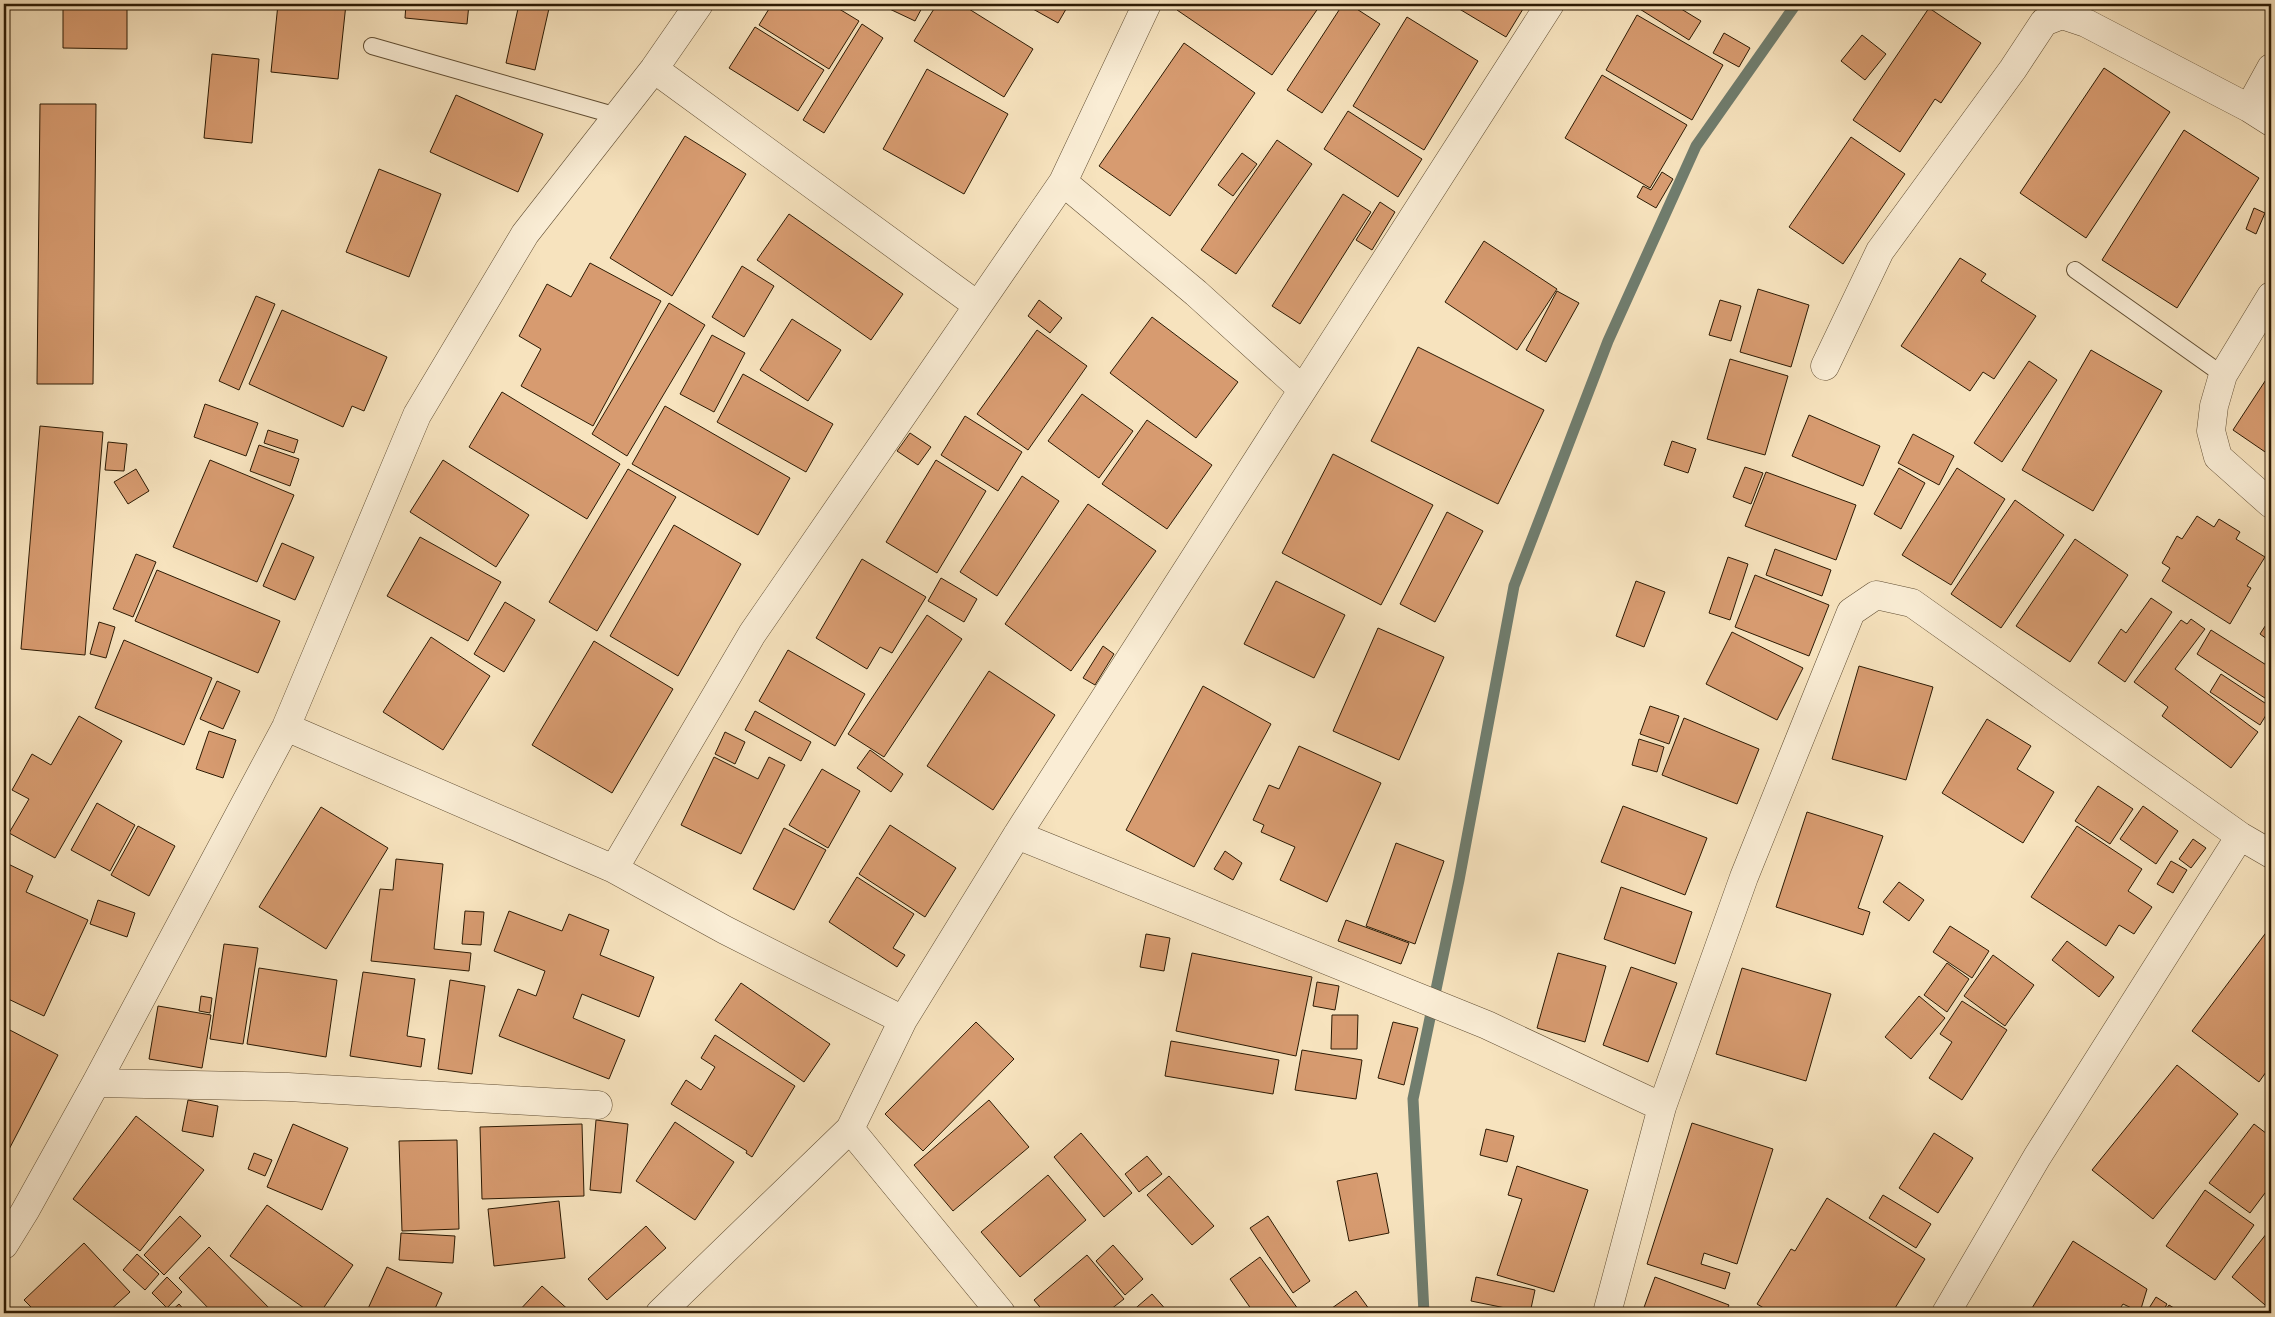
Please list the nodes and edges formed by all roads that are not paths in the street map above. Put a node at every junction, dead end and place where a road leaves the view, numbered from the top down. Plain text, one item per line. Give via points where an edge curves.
1 (699, 4) edge
2 (1147, 4) edge
3 (1550, 4) edge
4 (2056, 9) edge
5 (372, 46) dead end
6 (654, 68) junction
7 (2271, 68) edge
8 (2260, 115) edge
9 (617, 116) junction
10 (1063, 182) junction
11 (2075, 270) dead end
12 (2271, 296) edge
13 (977, 305) junction
14 (1825, 366) dead end
15 (2223, 375) junction
16 (1302, 389) junction
17 (2271, 504) edge
18 (286, 727) junction
19 (1017, 835) junction
20 (2240, 836) junction
21 (2271, 854) edge
22 (614, 868) junction
23 (904, 1020) junction
24 (96, 1083) junction
25 (598, 1105) dead end
26 (1662, 1107) junction
27 (850, 1129) junction
28 (4, 1244) edge
29 (660, 1313) edge
30 (1002, 1313) edge
31 (1607, 1313) edge
32 (1946, 1313) edge

1 - 6 street
2 - 10 street
3 - 16 street
4 - 8 street
4 - 14 street via 1880,251
5 - 9 lane
6 - 9 street
6 - 13 street
7 - 8 street
9 - 18 street via 525,234 417,415
10 - 13 street
10 - 16 street via 1196,293
11 - 15 lane
12 - 15 street
13 - 22 street via 752,634
15 - 17 street via 2211,431 2218,457
16 - 19 street
18 - 22 street
18 - 24 street
19 - 23 street
19 - 26 street via 1425,998
20 - 21 street
20 - 26 street via 1912,603 1876,595 1852,612 1744,877
20 - 32 street via 2037,1157
22 - 23 street via 725,930
23 - 27 street
24 - 25 street via 288,1087
24 - 28 street
26 - 31 street
27 - 29 street
27 - 30 street

